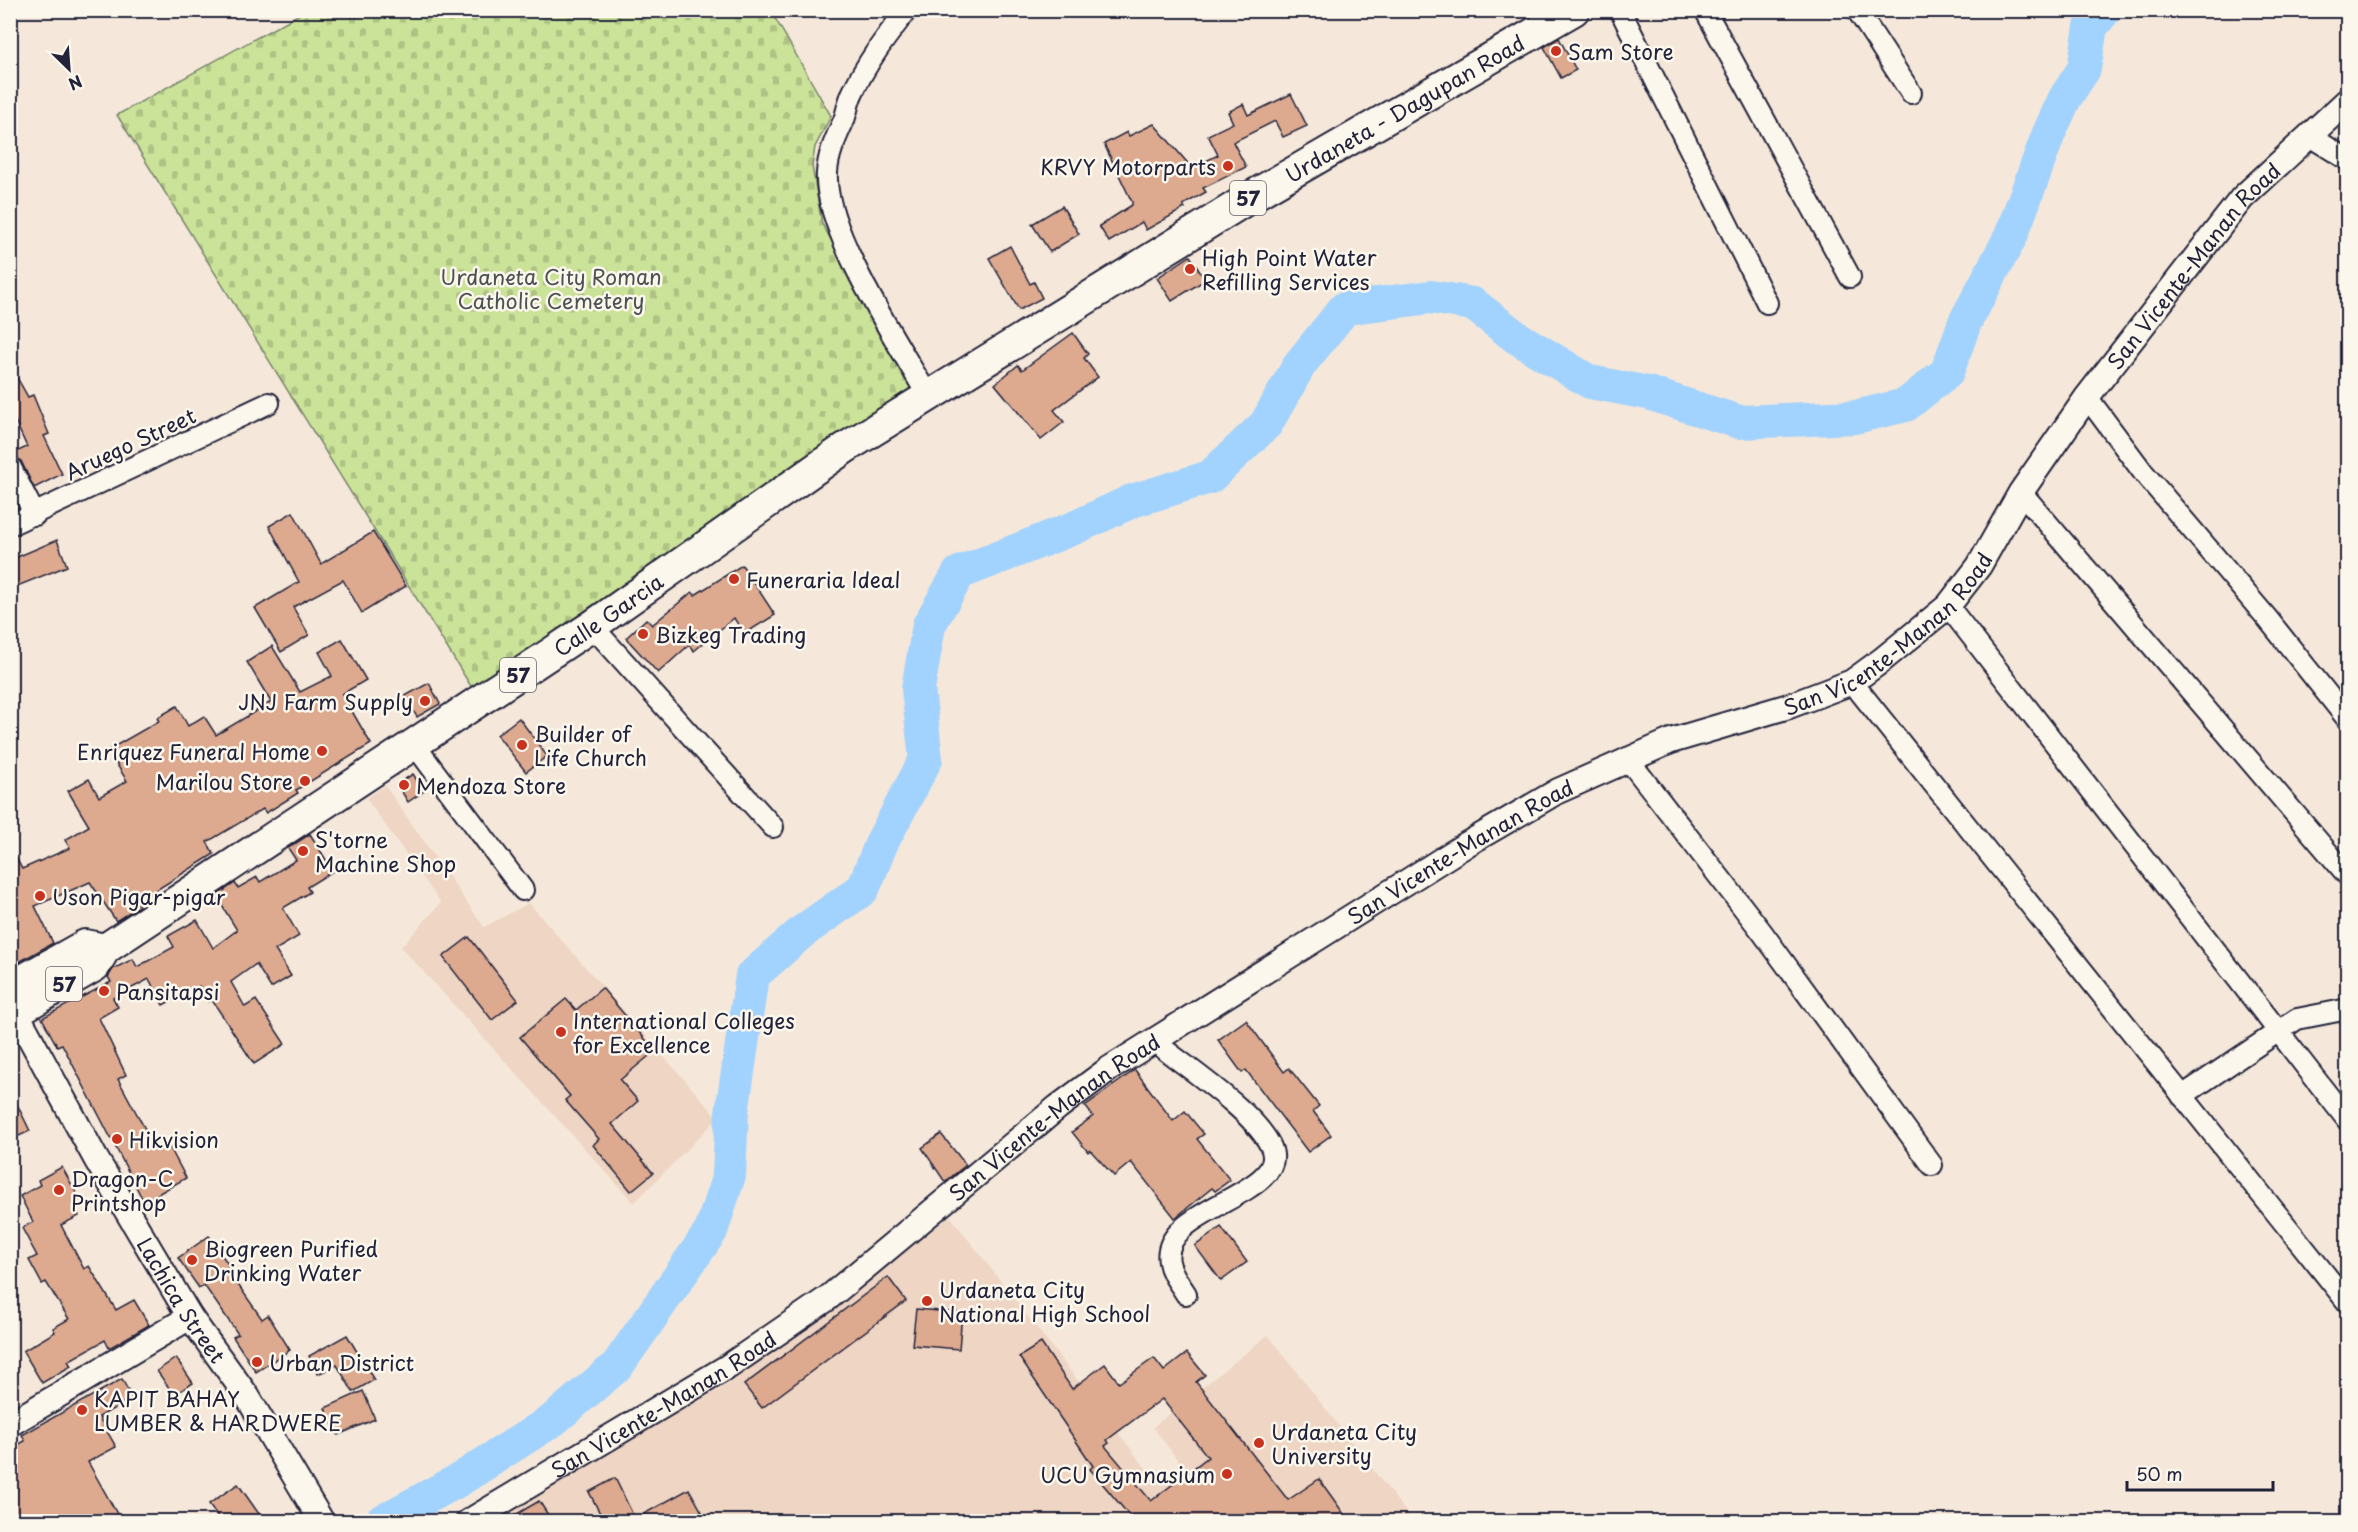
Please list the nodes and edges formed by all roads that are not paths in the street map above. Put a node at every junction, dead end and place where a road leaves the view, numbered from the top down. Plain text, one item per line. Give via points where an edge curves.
1 (907, 10) edge
2 (1574, 10) edge
3 (1620, 10) edge
4 (1705, 10) edge
5 (1857, 10) edge
6 (1911, 93) dead end
7 (2348, 100) edge
8 (2308, 135) junction
9 (2348, 160) edge
10 (1850, 277) dead end
11 (1767, 303) dead end
12 (928, 396) junction
13 (2087, 398) junction
14 (269, 402) dead end
15 (10, 466) edge
16 (2021, 492) junction
17 (35, 514) junction
18 (10, 525) edge
19 (1948, 606) junction
20 (592, 626) junction
21 (1852, 682) junction
22 (2348, 720) edge
23 (414, 744) junction
24 (1627, 758) junction
25 (773, 827) dead end
26 (2348, 876) edge
27 (523, 890) dead end
28 (12, 1006) edge
29 (2348, 1009) edge
30 (2279, 1031) junction
31 (1155, 1041) junction
32 (2182, 1096) junction
33 (2348, 1121) edge
34 (1932, 1165) dead end
35 (1186, 1294) dead end
36 (2348, 1303) edge
37 (190, 1317) junction
38 (10, 1424) edge
39 (322, 1521) edge
40 (468, 1521) edge

1 - 12 street via 871,58 851,96 830,154 828,193 837,225 858,271
2 - 12 main road, Urdaneta - Dagupan Road / 57 via 1254,195
3 - 11 street
4 - 10 street
5 - 6 street
7 - 8 street, San Vicente-Manan Road
8 - 9 street
8 - 13 street, San Vicente-Manan Road via 2242,198
12 - 20 main road, Calle Garcia / 57 via 837,454
13 - 16 street, San Vicente-Manan Road
13 - 22 street via 2143,472
14 - 17 street, Aruego Street
15 - 17 street
16 - 19 street, San Vicente-Manan Road via 1979,566
16 - 26 street
17 - 18 street, Aruego Street
19 - 21 street, San Vicente-Manan Road
19 - 30 street
20 - 23 main road, Calle Garcia / 57
20 - 25 street
21 - 24 street, San Vicente-Manan Road
21 - 32 street
23 - 27 street
23 - 28 main road, Calle Garcia / 57 via 105,949 95,966
24 - 31 street, San Vicente-Manan Road via 1467,844
24 - 34 street via 1762,932
28 - 37 street, Lachica Street via 96,1159
29 - 30 street via 2297,1019
30 - 32 street
30 - 33 street
31 - 35 street via 1247,1116 1270,1145 1273,1155 1268,1173 1257,1183 1195,1220 1172,1240 1168,1261
31 - 40 street, San Vicente-Manan Road via 1058,1107 828,1298 729,1366
32 - 36 street
37 - 38 street
37 - 39 street, Lachica Street via 247,1396

